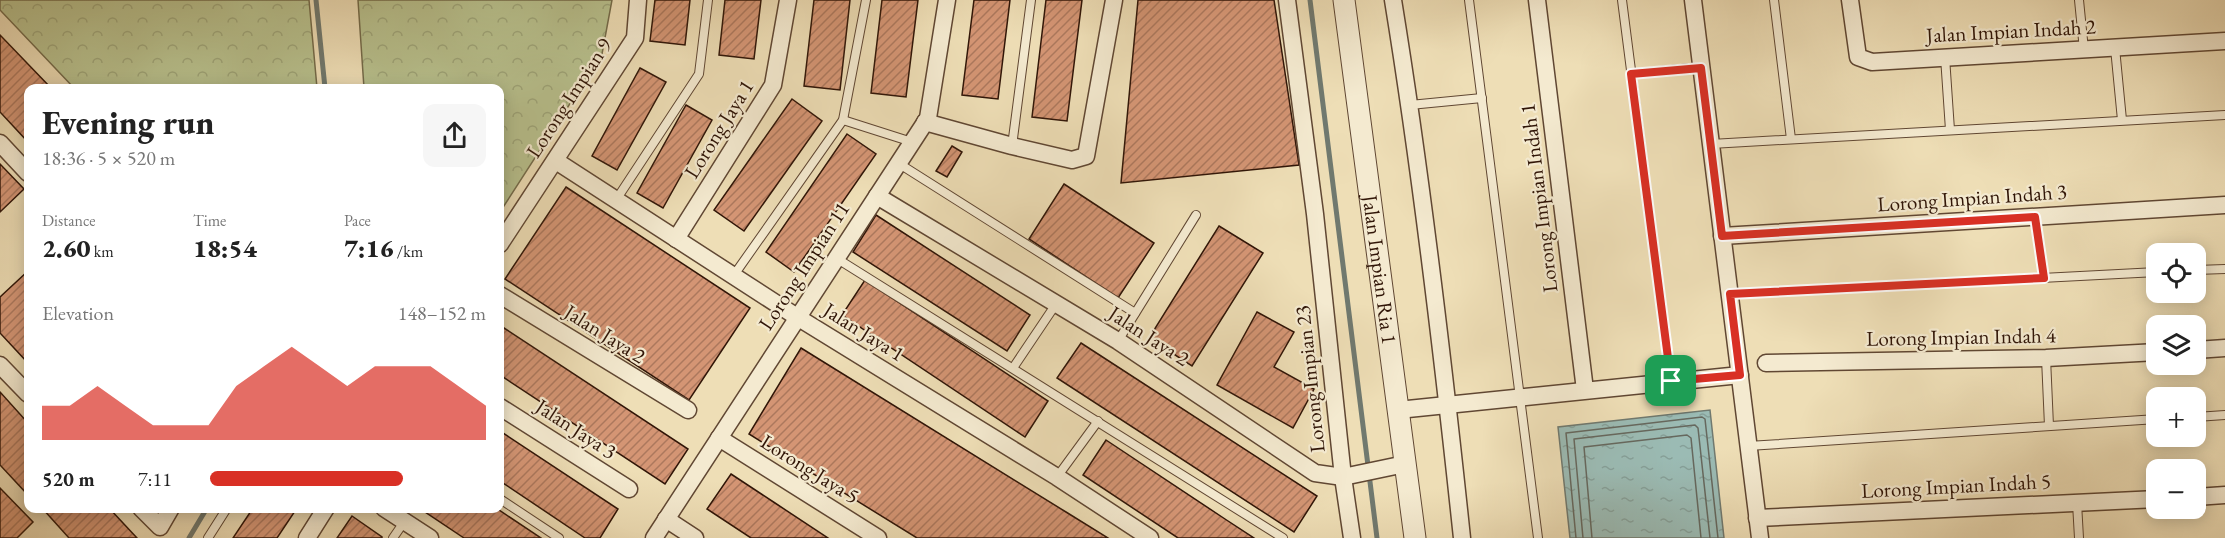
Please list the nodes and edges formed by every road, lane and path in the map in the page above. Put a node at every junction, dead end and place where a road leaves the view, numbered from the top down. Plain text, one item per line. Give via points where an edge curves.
1 (638, 0) edge
2 (708, 0) edge
3 (788, 0) edge
4 (866, 0) edge
5 (947, 0) edge
6 (1031, 0) edge
7 (1114, 0) edge
8 (1287, 0) edge
9 (1344, 0) edge
10 (1393, 0) edge
11 (1469, 0) edge
12 (1538, 0) edge
13 (1622, 0) edge
14 (1693, 0) edge
15 (1774, 0) edge
16 (1850, 0) edge
17 (2079, 0) edge
18 (2225, 41) edge
19 (2115, 48) junction
20 (2084, 50) junction
21 (1945, 57) junction
22 (1701, 68) junction
23 (1631, 74) junction
24 (1482, 98) junction
25 (1410, 105) junction
26 (2225, 115) edge
27 (843, 120) junction
28 (2122, 120) junction
29 (925, 122) junction
30 (1950, 130) junction
31 (1791, 139) junction
32 (912, 142) junction
33 (0, 143) edge
34 (1711, 144) junction
35 (1012, 146) junction
36 (556, 161) junction
37 (898, 163) junction
38 (24, 169) edge
39 (877, 196) junction
40 (616, 200) junction
41 (2225, 205) edge
42 (1196, 215) dead end
43 (2035, 217) junction
44 (1722, 236) junction
45 (504, 238) edge
46 (676, 239) junction
47 (836, 258) junction
48 (2225, 269) edge
49 (2206, 270) edge
50 (2146, 273) edge
51 (734, 275) junction
52 (2044, 278) junction
53 (1730, 294) junction
54 (504, 297) edge
55 (1056, 304) junction
56 (1135, 313) junction
57 (797, 317) junction
58 (1118, 341) junction
59 (2225, 348) edge
60 (2206, 349) edge
61 (2146, 353) edge
62 (2046, 358) junction
63 (1766, 363) dead end
64 (0, 364) edge
65 (1013, 368) junction
66 (1740, 375) junction
67 (1671, 381) junction
68 (24, 390) edge
69 (1585, 390) junction
70 (1519, 397) junction
71 (1448, 405) junction
72 (504, 409) edge
73 (688, 410) dead end
74 (1398, 410) junction
75 (2225, 415) edge
76 (2206, 416) edge
77 (2146, 420) edge
78 (1098, 421) junction
79 (2049, 426) junction
80 (719, 438) junction
81 (1748, 446) junction
82 (1394, 466) junction
83 (1057, 477) junction
84 (1343, 477) junction
85 (629, 489) dead end
86 (2225, 495) edge
87 (2206, 496) edge
88 (2146, 500) edge
89 (504, 502) edge
90 (2077, 503) junction
91 (146, 513) edge
92 (168, 513) edge
93 (224, 513) edge
94 (323, 513) edge
95 (391, 513) edge
96 (1757, 518) junction
97 (666, 519) junction
98 (404, 522) junction
99 (208, 538) edge
100 (307, 538) edge
101 (393, 538) edge
102 (429, 538) edge
103 (559, 538) edge
104 (654, 538) edge
105 (695, 538) edge
106 (878, 538) edge
107 (1150, 538) edge
108 (1283, 538) edge
109 (1352, 538) edge
110 (1415, 538) edge
111 (1462, 538) edge
112 (1538, 538) edge
113 (1760, 538) edge
114 (2079, 538) edge

1 - 36 street, Lorong Impian 9 via 635,38
2 - 40 lane via 699,74
3 - 46 street, Lorong Jaya 1 via 773,85
4 - 27 lane
5 - 29 street, Lorong Impian 11
6 - 35 lane
7 - 35 street via 1086,156 1072,160
8 - 84 street, Lorong Impian 23
9 - 74 street, Jalan Impian Ria 1
10 - 25 street
11 - 24 lane
12 - 69 street, Lorong Impian Indah 1
13 - 23 lane
14 - 22 street
15 - 31 lane
16 - 21 street, Jalan Impian Indah 2 via 1858,57 1872,62
17 - 20 lane
18 - 19 street, Jalan Impian Indah 2
19 - 20 street, Jalan Impian Indah 2
19 - 28 lane
20 - 21 street, Jalan Impian Indah 2
21 - 30 lane
22 - 23 lane
22 - 34 street
23 - 67 lane
24 - 25 lane
24 - 70 lane
25 - 71 street
26 - 28 lane
27 - 32 lane
27 - 51 lane
28 - 30 lane
29 - 32 street, Lorong Impian 11
29 - 35 street
30 - 31 lane
31 - 34 lane
32 - 37 street, Lorong Impian 11
33 - 38 street
34 - 44 street
36 - 40 street, Jalan Jaya 1
36 - 45 street, Lorong Impian 9
37 - 39 street, Lorong Impian 11
37 - 56 lane
39 - 47 street, Lorong Impian 11
39 - 55 street, Jalan Jaya 2
40 - 46 street, Jalan Jaya 1
41 - 43 street, Lorong Impian Indah 3
42 - 56 lane
43 - 44 street, Lorong Impian Indah 3
43 - 52 lane
44 - 53 street
46 - 51 street, Jalan Jaya 1
47 - 57 street, Lorong Impian 11
47 - 65 lane
48 - 49 lane
50 - 52 lane
51 - 57 street, Jalan Jaya 1
52 - 53 lane
53 - 66 street
54 - 73 street, Jalan Jaya 2
55 - 58 street, Jalan Jaya 2
55 - 65 lane
56 - 58 lane
57 - 80 street, Lorong Impian 11
57 - 83 street, Jalan Jaya 1
58 - 84 street, Jalan Jaya 2 via 1315,473
59 - 60 street
61 - 62 street, Lorong Impian Indah 4
62 - 63 street, Lorong Impian Indah 4
62 - 79 lane
64 - 68 street
65 - 78 lane
66 - 67 street
66 - 81 street
67 - 69 street
69 - 70 street
70 - 71 street
70 - 112 lane
71 - 74 street
71 - 111 street
72 - 85 street, Jalan Jaya 3
74 - 82 street, Jalan Impian Ria 1
75 - 76 lane
77 - 79 lane
78 - 83 lane
78 - 108 lane
79 - 81 lane
80 - 97 street, Lorong Impian 11
80 - 106 street, Lorong Jaya 5
81 - 96 street
82 - 84 street, Jalan Jaya 2
82 - 110 street, Jalan Impian Ria 1
83 - 107 street, Jalan Jaya 1
84 - 109 street, Lorong Impian 23
86 - 87 street
88 - 90 street, Lorong Impian Indah 5
89 - 103 lane
90 - 96 street, Lorong Impian Indah 5
90 - 114 lane
91 - 92 street via 160,527
93 - 99 lane
94 - 100 street
95 - 98 street
96 - 113 street
97 - 104 street, Lorong Impian 11
97 - 105 street
98 - 101 lane
98 - 102 street

